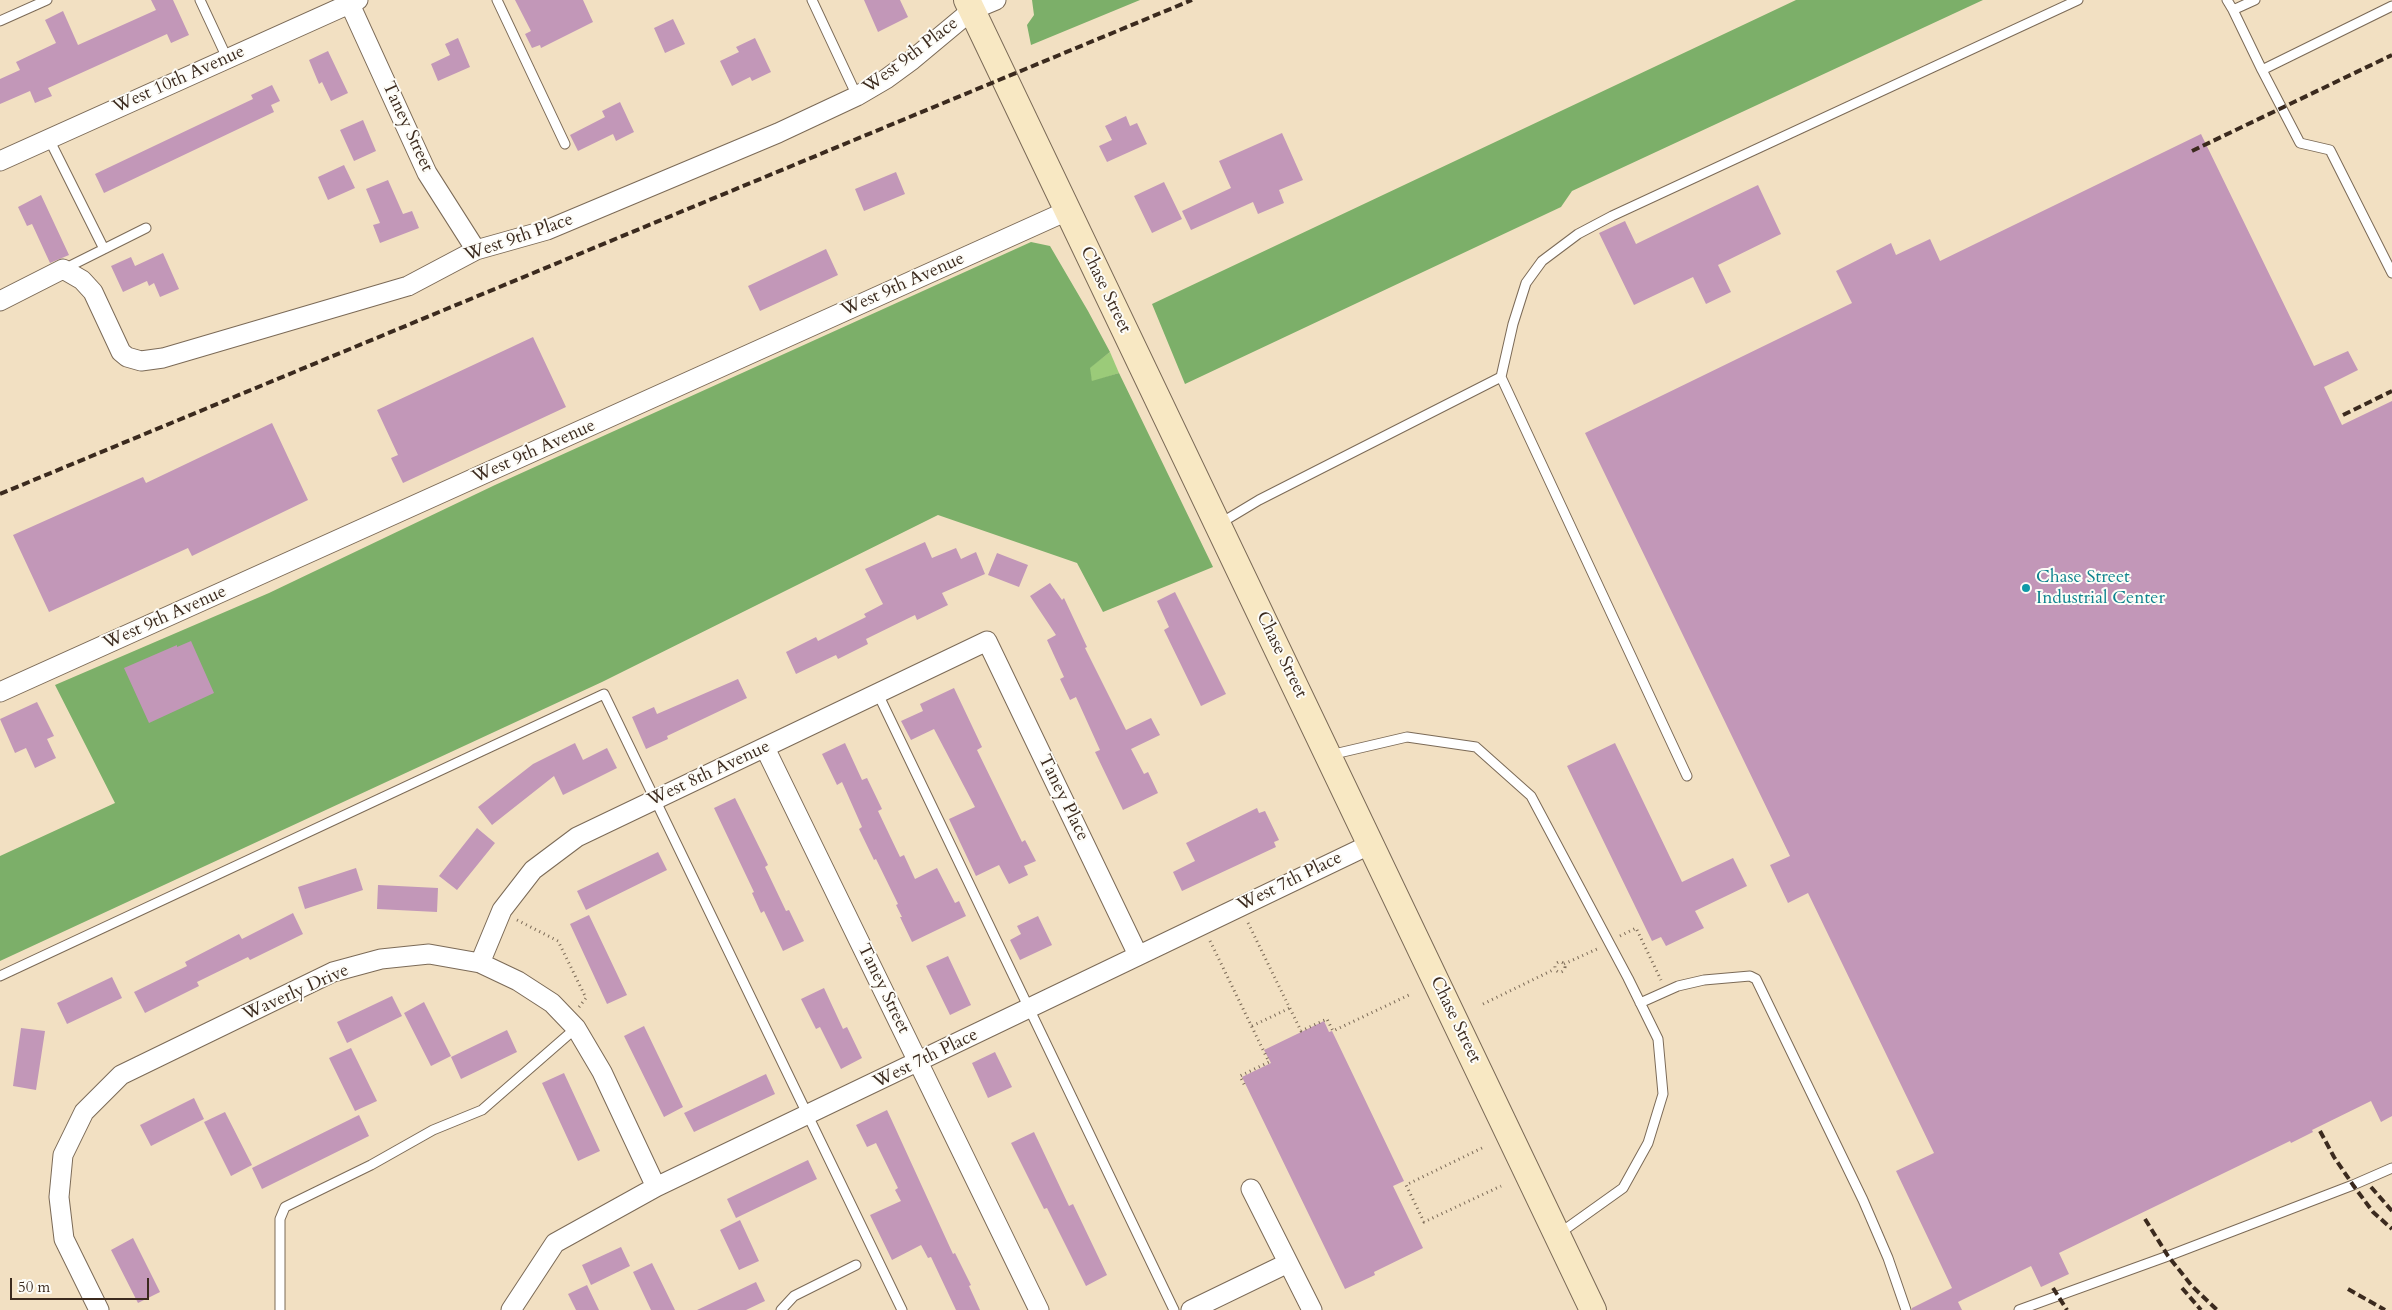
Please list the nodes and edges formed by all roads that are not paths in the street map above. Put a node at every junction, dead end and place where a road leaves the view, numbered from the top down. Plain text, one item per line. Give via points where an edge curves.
1 (46, 0) edge
2 (200, 0) edge
3 (497, 0) edge
4 (812, 0) edge
5 (996, 0) edge
6 (2078, 0) edge
7 (2228, 0) edge
8 (2254, 0) edge
9 (352, 1) edge
10 (970, 5) edge
11 (2392, 6) edge
12 (2233, 10) junction
13 (0, 21) edge
14 (227, 58) junction
15 (2262, 70) junction
16 (857, 96) junction
17 (49, 139) junction
18 (565, 144) dead end
19 (0, 161) edge
20 (1067, 211) junction
21 (146, 228) dead end
22 (104, 249) junction
23 (476, 250) junction
24 (63, 269) junction
25 (2392, 273) edge
26 (0, 301) edge
27 (1501, 377) junction
28 (1218, 524) junction
29 (987, 641) joint
30 (0, 692) edge
31 (878, 694) junction
32 (766, 748) junction
33 (1328, 755) junction
34 (1687, 776) dead end
35 (654, 800) junction
36 (1371, 844) junction
37 (1138, 955) junction
38 (480, 962) junction
39 (0, 976) edge
40 (1640, 1003) junction
41 (1029, 1009) junction
42 (576, 1020) junction
43 (919, 1062) junction
44 (808, 1115) junction
45 (2392, 1168) edge
46 (656, 1188) junction
47 (1251, 1189) dead end
48 (1557, 1235) junction
49 (1288, 1263) junction
50 (856, 1265) dead end
51 (99, 1310) edge
52 (280, 1310) edge
53 (512, 1310) edge
54 (781, 1310) edge
55 (902, 1310) edge
56 (1039, 1310) edge
57 (1174, 1310) edge
58 (1191, 1310) edge
59 (1312, 1310) edge
60 (1593, 1310) edge
61 (1906, 1310) edge
62 (2019, 1310) edge

1 - 13 lane
2 - 14 lane
3 - 18 lane
4 - 16 lane
5 - 10 street, West 9th Place
6 - 27 lane via 1578,234 1542,260 1526,283
7 - 12 lane
8 - 12 lane
9 - 14 street, West 10th Avenue
9 - 23 street, Taney Street via 427,173
10 - 16 street, West 9th Place via 905,65
10 - 20 street, Chase Street
11 - 15 lane
12 - 15 lane
14 - 17 street, West 10th Avenue
15 - 25 lane via 2300,143 2330,150
16 - 23 street, West 9th Place via 778,133 547,230
17 - 19 street, West 10th Avenue
17 - 22 lane
20 - 28 street, Chase Street
20 - 30 street, West 9th Avenue
21 - 22 lane
22 - 24 lane
23 - 24 street, West 9th Place via 408,286 163,358 141,361 121,352 93,292 82,280
24 - 26 street
27 - 28 lane
27 - 34 lane
28 - 33 street, Chase Street
29 - 31 street, West 8th Avenue
29 - 37 street, Taney Place
31 - 32 street, West 8th Avenue
31 - 41 lane
32 - 35 street, West 8th Avenue
32 - 43 street, Taney Street
33 - 36 street, Chase Street
33 - 40 lane via 1407,737 1476,747 1531,796
35 - 38 street, West 8th Avenue via 577,837 533,870 502,910
35 - 39 lane via 604,694
35 - 44 lane
36 - 37 street, West 7th Place
36 - 48 street, Chase Street
37 - 41 street, West 7th Place
38 - 42 street, Waverly Drive via 518,981
38 - 51 street, Waverly Drive via 430,954 381,959 333,972 121,1075 84,1112 63,1155 58,1197 64,1238
40 - 48 lane via 1658,1039 1663,1094 1648,1143 1623,1188
40 - 61 lane via 1678,986 1704,980 1750,976 1756,979 1863,1200
41 - 43 street, West 7th Place
41 - 57 lane
42 - 46 street, Waverly Drive
42 - 52 lane via 482,1110 432,1130 371,1165 285,1207 280,1219
43 - 44 street, West 7th Place
43 - 56 street, Taney Street
44 - 46 street, West 7th Place
44 - 55 lane
45 - 62 lane via 2178,1253
46 - 53 street, West 7th Place via 554,1243
47 - 49 street
48 - 60 street, Chase Street
49 - 58 street
49 - 59 street
50 - 54 lane via 794,1296

